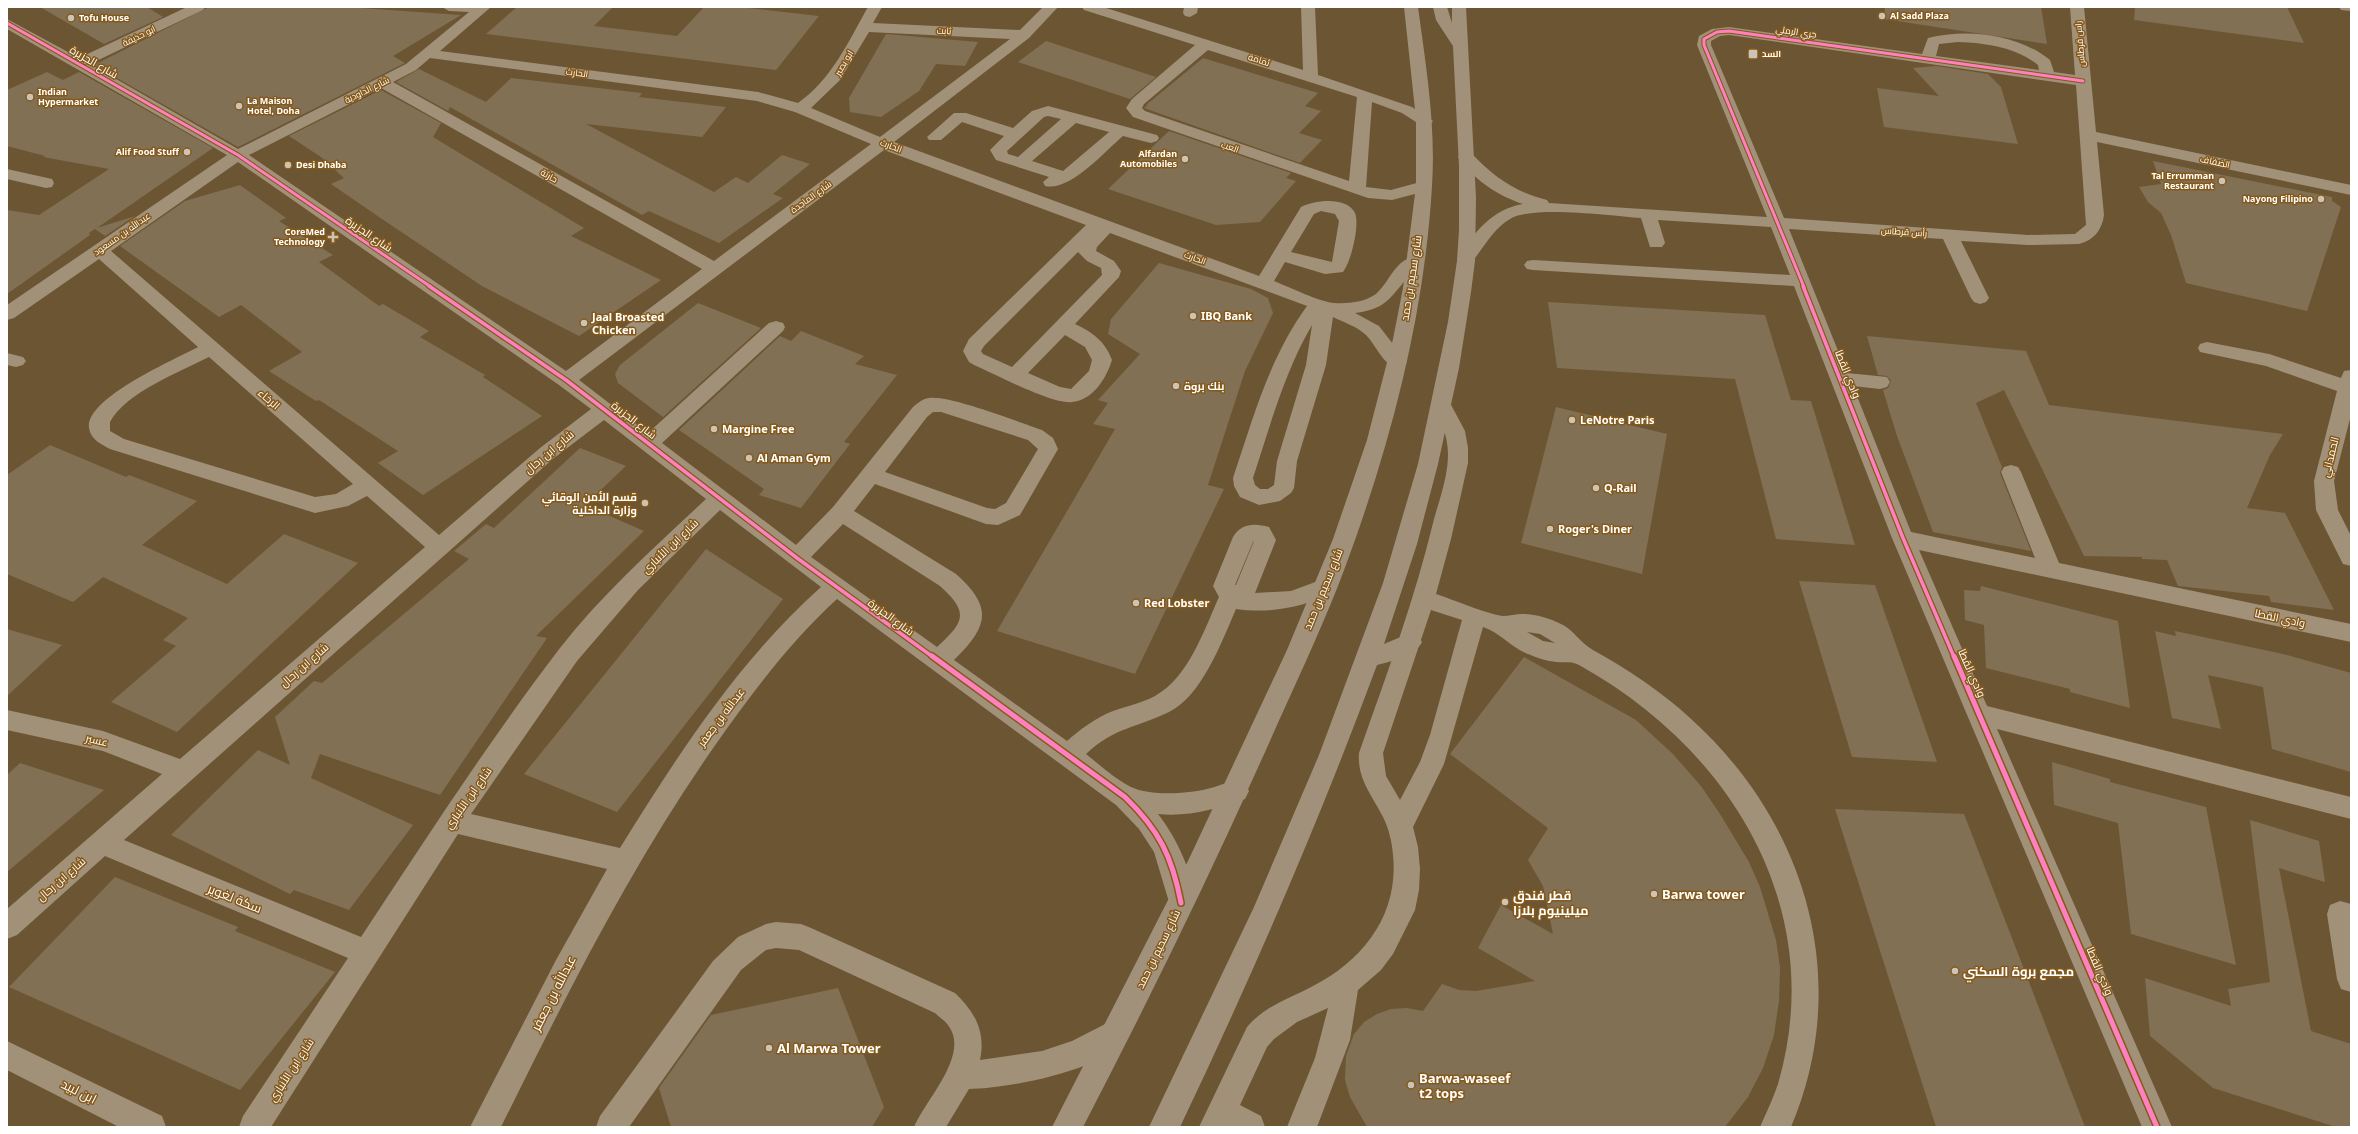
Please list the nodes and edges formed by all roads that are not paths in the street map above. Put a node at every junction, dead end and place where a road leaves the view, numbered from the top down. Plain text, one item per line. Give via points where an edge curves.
1 (198, 7) edge
2 (449, 7) edge
3 (876, 7) edge
4 (1051, 7) edge
5 (1089, 7) edge
6 (1308, 7) edge
7 (1412, 7) edge
8 (1440, 7) edge
9 (1459, 7) edge
10 (2077, 7) edge
11 (2346, 7) edge
12 (483, 8) edge
13 (2351, 8) edge
14 (7, 23) edge
15 (864, 27) junction
16 (1024, 34) junction
17 (1206, 44) junction
18 (1459, 44) junction
19 (430, 54) junction
20 (1928, 58) junction
21 (79, 64) junction
22 (2047, 76) junction
23 (1311, 77) junction
24 (2083, 81) junction
25 (383, 83) junction
26 (1365, 94) junction
27 (800, 109) junction
28 (1074, 117) junction
29 (1425, 121) junction
30 (1120, 130) junction
31 (1014, 134) junction
32 (2088, 135) junction
33 (935, 137) dead end
34 (1151, 138) dead end
35 (884, 144) junction
36 (238, 154) junction
37 (1466, 157) junction
38 (1021, 163) junction
39 (8, 176) edge
40 (1064, 178) junction
41 (46, 183) dead end
42 (1424, 186) junction
43 (1357, 190) junction
44 (2348, 191) edge
45 (1038, 201) junction
46 (1564, 208) junction
47 (1648, 214) junction
48 (1778, 223) junction
49 (1103, 224) junction
50 (1950, 235) junction
51 (1656, 243) dead end
52 (99, 250) junction
53 (1281, 255) dead end
54 (1466, 258) junction
55 (1415, 262) junction
56 (1533, 265) dead end
57 (714, 268) junction
58 (1801, 282) junction
59 (1263, 284) junction
60 (1980, 298) dead end
61 (1327, 307) junction
62 (7, 314) edge
63 (1062, 326) junction
64 (776, 327) dead end
65 (211, 348) junction
66 (2207, 348) dead end
67 (1397, 362) junction
68 (1015, 375) junction
69 (1840, 379) junction
70 (566, 380) junction
71 (1880, 382) dead end
72 (2349, 382) edge
73 (1442, 406) junction
74 (606, 409) junction
75 (649, 443) junction
76 (2011, 472) dead end
77 (871, 475) junction
78 (368, 485) junction
79 (719, 499) junction
80 (841, 513) junction
81 (1903, 538) junction
82 (439, 547) junction
83 (2348, 548) edge
84 (797, 558) junction
85 (2051, 569) junction
86 (836, 587) junction
87 (1326, 587) junction
88 (1424, 599) junction
89 (1475, 616) junction
90 (2351, 633) edge
91 (1410, 642) junction
92 (930, 657) junction
93 (1369, 657) junction
94 (1980, 714) junction
95 (7, 720) edge
96 (1068, 756) junction
97 (183, 772) junction
98 (1236, 791) junction
99 (1125, 797) junction
100 (2351, 808) edge
101 (452, 821) junction
102 (1400, 826) junction
103 (102, 843) junction
104 (624, 861) junction
105 (1181, 903) junction
106 (2351, 918) edge
107 (7, 926) edge
108 (368, 952) junction
109 (2351, 979) edge
110 (1344, 985) junction
111 (1117, 1032) junction
112 (7, 1055) edge
113 (960, 1075) junction
114 (1218, 1119) edge
115 (151, 1127) edge
116 (254, 1127) edge
117 (485, 1127) edge
118 (611, 1127) edge
119 (929, 1127) edge
120 (1067, 1127) edge
121 (1164, 1127) edge
122 (1250, 1127) edge
123 (1302, 1127) edge
124 (1775, 1127) edge
125 (2157, 1127) edge

1 - 21 street, ابو حذيفة
2 - 12 street
3 - 15 street, ابو بصير
4 - 16 street, شارع الماجدة
5 - 17 street, ثمامة
6 - 23 street
7 - 29 highway, شارع سحيم بن حمد
8 - 18 highway via 1444,20
9 - 18 highway
10 - 24 street, راس قرطاس
11 - 13 street
12 - 19 street, شارع الداودية
14 - 21 street, شارع الجزيرة
15 - 16 street, ثابت
15 - 27 street, ابو بصير via 832,82
16 - 35 street, شارع الماجدة
17 - 23 street, ثمامة
17 - 43 street, العب via 1137,102 1134,108 1139,114
18 - 37 highway
19 - 25 street, شارع الداودية
19 - 27 street, الحارث via 758,97
20 - 22 street, جري الرملي
20 - 22 street via 1933,41 1940,38 1984,41 2013,46 2034,54 2045,63
20 - 48 street, جري الرملي via 1729,31 1714,33 1704,40 1706,53
21 - 36 street, شارع الجزيرة
22 - 24 street, جري الرملي
23 - 26 street, ثمامة
24 - 32 street, رأس قرطاس
25 - 36 street, شارع الداودية via 280,131
25 - 57 street, حارثة
26 - 29 street, ثمامة via 1397,106
26 - 43 street
27 - 35 street, الحارث
28 - 30 street
28 - 31 street via 1043,112
28 - 38 street
29 - 42 highway, شارع سحيم بن حمد
30 - 34 street
30 - 40 street
31 - 33 street via 960,116
31 - 38 street via 999,147 998,152 1002,157
32 - 44 street, الضفاف
32 - 50 street, رأس قرطاس via 2095,214 2094,227 2087,234 2079,239 2057,241
35 - 45 street, الحارث
35 - 57 street, شارع الماجدة
36 - 52 street, عبدالله بن مسعود
36 - 70 street, شارع الجزيرة
37 - 46 street, رأس قرطاس via 1492,184 1510,194 1532,202
37 - 54 highway
38 - 40 street
39 - 41 street
40 - 45 street via 1062,188
42 - 43 street, العب via 1392,195
42 - 55 highway, شارع سحيم بن حمد
45 - 49 street, الحارث
46 - 47 street, رأس قرطاس
46 - 54 street, رأس قرطاس via 1522,210 1506,214
47 - 48 street, رأس قرطاس
47 - 51 street
48 - 50 street, رأس قرطاس
48 - 58 street, وادي القطا
49 - 59 street, الحارث
49 - 63 street via 1087,249 1091,257 1109,266 1112,274
49 - 68 street via 973,346 972,351 976,358
50 - 60 street
52 - 62 street, عبدالله بن مسعود
52 - 65 street, الرخاء
53 - 59 street
54 - 73 highway via 1459,318
55 - 61 street, الحارث via 1400,273 1389,292 1378,301 1363,307
55 - 67 highway, شارع سحيم بن حمد
56 - 58 street
57 - 70 street, شارع الماجدة
58 - 69 street, وادي القطا
59 - 61 street, الحارث
61 - 61 street via 1295,336 1279,372 1243,478 1246,489 1251,494 1266,498 1274,496 1284,488 1287,461 1316,365 1322,321
61 - 67 street, الحارث via 1372,330
63 - 68 street
63 - 68 street via 1087,337 1101,355 1101,369 1081,393 1061,395
64 - 75 street
65 - 78 street, الرخاء
65 - 78 street via 117,399 99,423 103,436 118,444 315,505 341,501
66 - 72 street via 2269,360
67 - 87 highway, شارع سحيم بن حمد via 1350,521
69 - 71 street
69 - 81 street, وادي القطا
70 - 74 street, شارع الجزيرة
72 - 83 street, الحمداني via 2324,482 2328,510
73 - 88 street via 1455,432 1458,460 1444,528
73 - 93 highway via 1416,513
74 - 75 street, شارع الجزيرة
74 - 82 street, شارع ابن رحال via 562,440
75 - 79 street, شارع الجزيرة
76 - 85 street
77 - 77 street via 920,412 929,405 942,405 1035,435 1046,443 1048,449 1013,509 998,517 986,516
77 - 80 street
78 - 82 street, الرخاء
79 - 84 street, شارع الجزيرة
79 - 101 street, شارع ابن الأنباري via 630,584 589,629
80 - 84 street
80 - 92 street via 948,580 962,592 972,619 966,633
81 - 85 street, وادي القطا
81 - 94 street, وادي القطا
82 - 97 street, شارع ابن رحال
84 - 86 street, شارع الجزيرة
85 - 90 street, وادي القطا
86 - 92 street, شارع الجزيرة
86 - 104 street, عبدالله بن جعفر via 793,627 743,689 673,785
87 - 96 street via 1297,599 1280,602 1252,602 1231,597 1192,674 1179,692 1158,706 1103,727 1090,735
87 - 98 highway, شارع سحيم بن حمد
88 - 89 street
88 - 91 street
89 - 102 street via 1432,764
89 - 124 street via 1504,625 1512,634 1536,648 1563,654 1576,653 1629,682 1658,703 1685,727 1734,781 1772,844 1797,913 1804,950 1806,987 1805,1024 1798,1062 1790,1094
91 - 93 highway via 1392,652
91 - 102 street via 1369,763 1375,784
92 - 96 street, شارع الجزيرة
93 - 121 highway via 1329,760 1252,942
94 - 100 street, وادي القطا
94 - 125 street, وادي القطا
95 - 97 street, عسير via 103,741
96 - 99 street, شارع الجزيرة
97 - 103 street, شارع ابن رحال
98 - 99 street, شارع الجزيرة via 1209,801 1182,806 1150,803
98 - 105 highway, شارع سحيم بن حمد
99 - 105 street, شارع الجزيرة via 1144,815 1164,841 1176,870
101 - 104 street
101 - 108 street, شارع ابن الأنباري
102 - 110 street via 1407,869 1406,892 1400,913 1379,953
103 - 107 street, شارع ابن رحال
103 - 108 street, سكة لغوير
104 - 117 street, عبدالله بن جعفر via 560,977
105 - 111 highway, شارع سحيم بن حمد
106 - 109 street via 2340,914
108 - 116 street, شارع ابن الأنباري
110 - 114 street via 1286,1011 1265,1027 1257,1037
110 - 123 street via 1343,1008 1337,1037
111 - 113 street via 1094,1046 1043,1067 988,1075
111 - 120 highway, شارع سحيم بن حمد
112 - 115 street, ابن لبيد
113 - 118 street via 967,1061 970,1046 964,1020 956,1011 801,937 777,934 741,950 723,970
113 - 119 street
114 - 122 street

